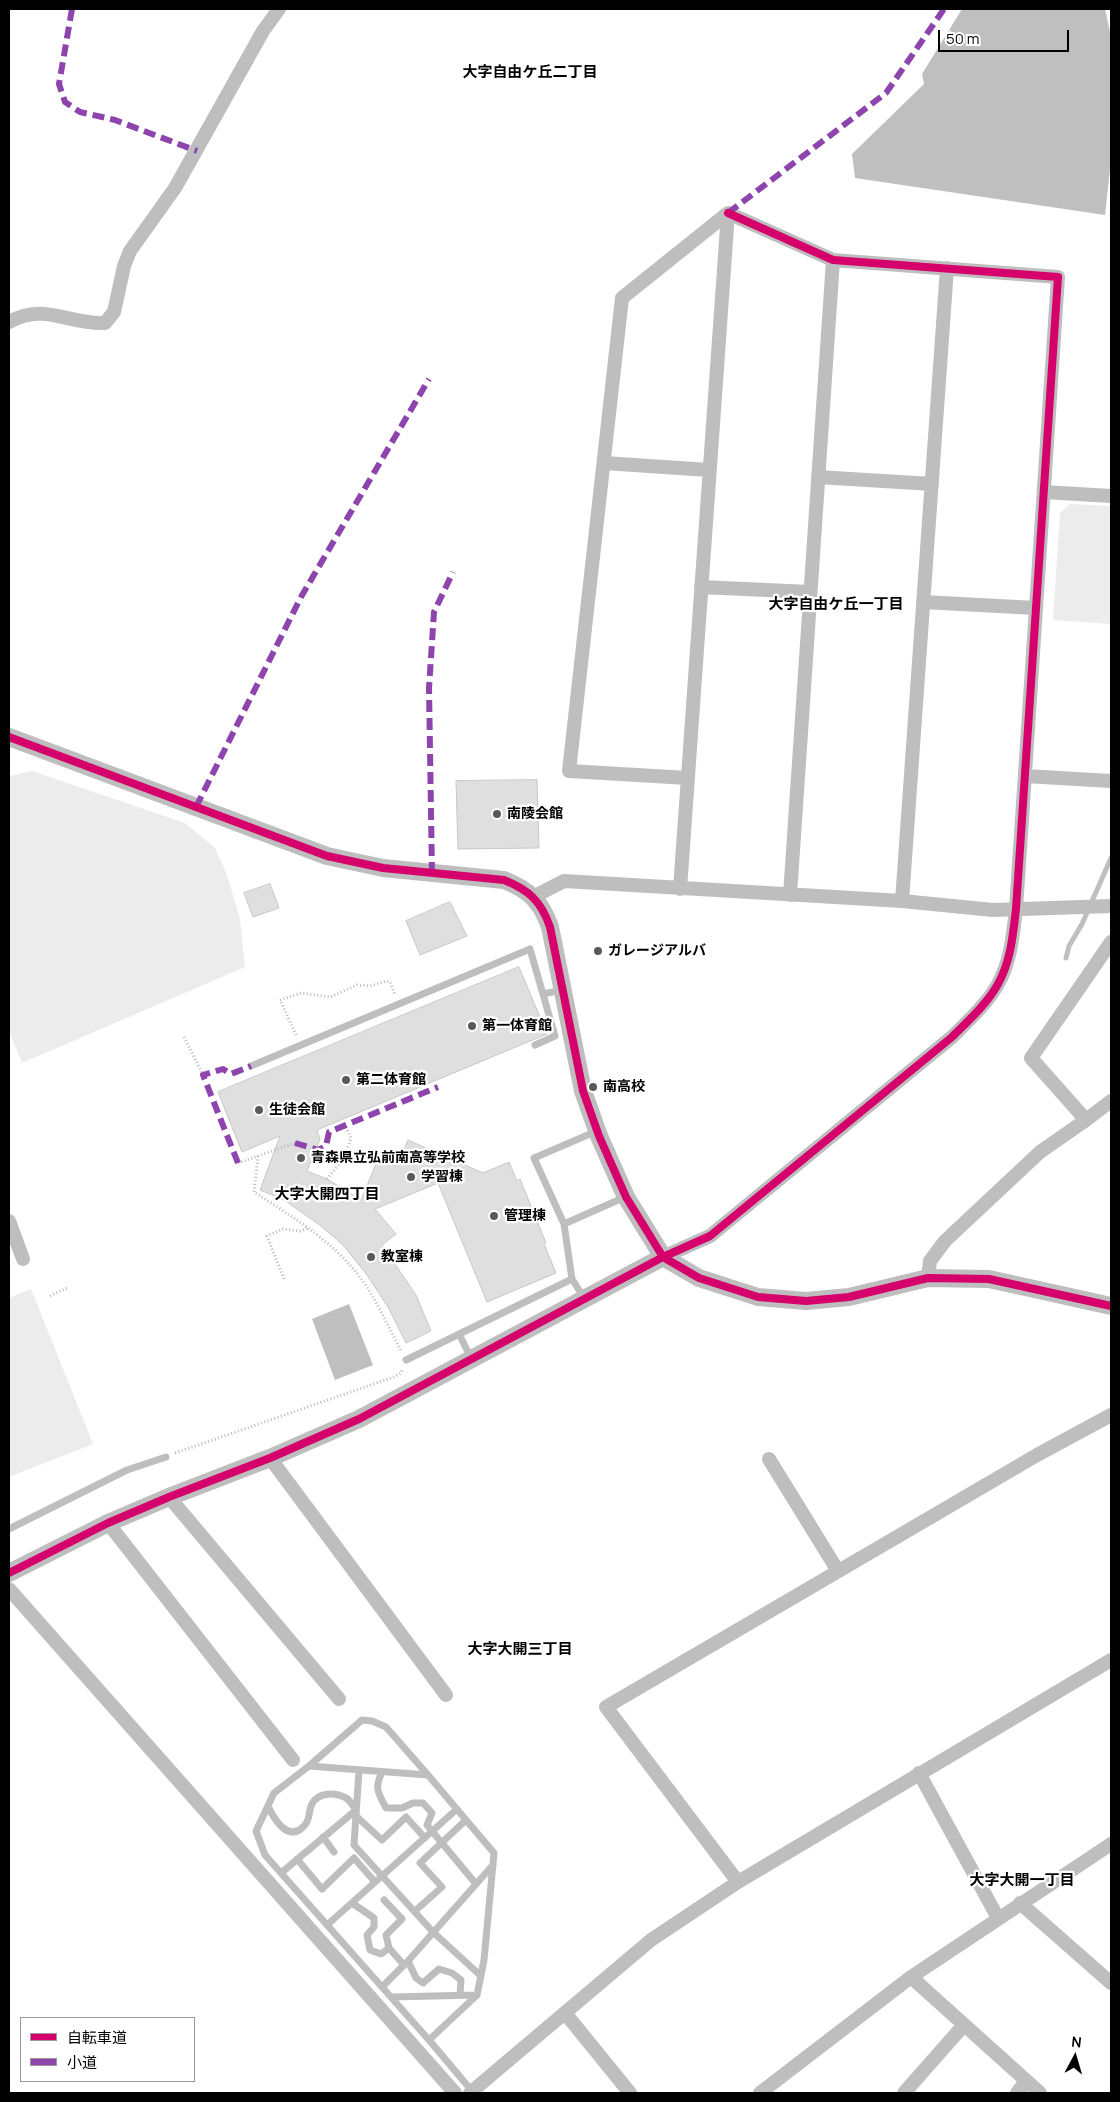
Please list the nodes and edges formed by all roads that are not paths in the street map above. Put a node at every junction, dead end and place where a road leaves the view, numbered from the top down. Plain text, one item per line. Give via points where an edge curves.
1 (279, 9) edge
2 (728, 213) junction
3 (833, 260) junction
4 (947, 268) junction
5 (9, 322) edge
6 (604, 463) junction
7 (710, 470) junction
8 (818, 476) junction
9 (932, 484) junction
10 (1044, 492) junction
11 (1111, 496) edge
12 (701, 587) junction
13 (810, 592) junction
14 (923, 602) junction
15 (1036, 608) junction
16 (9, 736) edge
17 (1025, 776) junction
18 (688, 778) junction
19 (1111, 780) edge
20 (680, 888) junction
21 (790, 895) junction
22 (533, 897) junction
23 (902, 901) junction
24 (1111, 906) edge
25 (1016, 908) junction
26 (1111, 942) edge
27 (564, 990) junction
28 (543, 994) junction
29 (535, 1045) dead end
30 (251, 1066) dead end
31 (1111, 1101) edge
32 (1086, 1120) junction
33 (597, 1130) junction
34 (626, 1197) junction
35 (9, 1221) edge
36 (564, 1224) junction
37 (663, 1257) junction
38 (23, 1259) dead end
39 (572, 1278) junction
40 (928, 1278) junction
41 (585, 1299) junction
42 (1111, 1306) edge
43 (458, 1334) junction
44 (472, 1359) junction
45 (406, 1360) road end
46 (1111, 1415) edge
47 (166, 1457) road end
48 (270, 1458) junction
49 (769, 1459) dead end
50 (169, 1497) junction
51 (108, 1524) junction
52 (9, 1529) edge
53 (838, 1571) junction
54 (9, 1573) edge
55 (9, 1589) edge
56 (1111, 1660) edge
57 (446, 1695) dead end
58 (339, 1699) dead end
59 (293, 1760) dead end
60 (309, 1766) junction
61 (359, 1770) junction
62 (382, 1772) junction
63 (919, 1773) junction
64 (428, 1775) junction
65 (268, 1806) junction
66 (457, 1809) junction
67 (356, 1813) junction
68 (466, 1820) junction
69 (432, 1832) junction
70 (323, 1837) junction
71 (425, 1838) junction
72 (442, 1843) junction
73 (1111, 1844) edge
74 (334, 1852) dead end
75 (298, 1859) junction
76 (493, 1865) junction
77 (280, 1873) junction
78 (382, 1876) junction
79 (375, 1882) junction
80 (738, 1882) junction
81 (476, 1884) junction
82 (384, 1900) dead end
83 (352, 1903) junction
84 (1020, 1903) junction
85 (415, 1911) junction
86 (998, 1918) junction
87 (327, 1925) junction
88 (434, 1932) junction
89 (389, 1948) junction
90 (406, 1963) junction
91 (481, 1976) junction
92 (911, 1977) junction
93 (1111, 1983) edge
94 (382, 1987) junction
95 (460, 1995) junction
96 (477, 1995) junction
97 (390, 1997) junction
98 (565, 2013) junction
99 (963, 2026) junction
100 (429, 2040) junction
101 (1026, 2081) junction
102 (471, 2092) edge
103 (455, 2093) edge
104 (630, 2093) edge
105 (760, 2093) edge
106 (904, 2093) edge
107 (1017, 2093) edge
108 (1040, 2093) edge

1 - 5 street via 263,31 175,188 130,250 114,312 105,323 88,324 39,313
2 - 3 street
2 - 6 street via 622,298
2 - 7 street
3 - 4 street
3 - 8 street
4 - 9 street
4 - 10 street via 1058,276
6 - 7 street
6 - 18 street via 569,771
7 - 12 street
8 - 9 street
8 - 13 street
9 - 14 street
10 - 11 street
10 - 15 street
12 - 13 street
12 - 18 street
13 - 21 street
14 - 15 street
14 - 23 street
15 - 17 street
16 - 22 street via 327,856 382,868 504,880 521,887
17 - 19 street
17 - 25 street
18 - 20 street
20 - 21 street
20 - 22 street via 564,881
21 - 23 street
22 - 27 street via 544,909 550,927
23 - 25 street via 993,910
24 - 25 street
25 - 37 street via 1007,963 998,985 952,1037 710,1236
26 - 32 street via 1031,1058
27 - 28 lane
27 - 33 street via 583,1091
28 - 29 lane via 555,1036
28 - 30 lane via 530,949
31 - 32 street
32 - 40 street via 1040,1152 945,1242 930,1261
33 - 34 street
33 - 36 lane via 534,1158
34 - 36 lane
34 - 37 street
35 - 38 street
36 - 39 lane
37 - 40 street via 699,1278 758,1297 806,1301 849,1297
37 - 41 street
39 - 41 lane
39 - 43 lane
40 - 42 street via 989,1279
41 - 44 street
43 - 44 lane
43 - 45 lane
44 - 48 street via 359,1419
46 - 53 street
47 - 52 lane via 127,1470
48 - 50 street
48 - 57 street
49 - 53 street
50 - 51 street
50 - 58 street
51 - 54 street
51 - 59 street
53 - 80 street via 606,1707
55 - 103 street
56 - 63 street
60 - 61 lane
60 - 64 lane via 362,1720 386,1727
60 - 65 lane via 274,1793
61 - 62 lane
61 - 67 lane
62 - 64 lane
62 - 69 lane via 377,1790 386,1808 423,1803 432,1813 426,1825
63 - 80 street
63 - 86 street
64 - 66 lane
65 - 67 lane via 276,1822 284,1829 294,1831 304,1827 311,1805 318,1797 331,1794 347,1798
65 - 77 lane via 256,1831 265,1855
66 - 68 lane
66 - 69 lane
67 - 70 lane
67 - 71 lane via 382,1840 406,1818
67 - 78 lane via 354,1845
68 - 72 lane
68 - 76 lane via 494,1853
69 - 71 lane
69 - 72 lane
70 - 74 lane
70 - 75 lane
71 - 78 lane
72 - 81 lane
72 - 85 lane via 420,1863 442,1888
73 - 84 street
75 - 77 lane
75 - 79 lane via 322,1889 354,1858
76 - 81 lane
76 - 91 lane
77 - 87 lane
78 - 79 lane
78 - 85 lane
79 - 83 lane
80 - 98 street via 651,1940
81 - 88 lane
82 - 89 lane via 402,1919 386,1935
83 - 87 lane
83 - 89 lane via 374,1918 374,1927 367,1935 370,1950 381,1954
84 - 86 street
84 - 93 street
85 - 88 lane
86 - 92 street
87 - 94 lane
88 - 90 lane
88 - 91 lane
89 - 90 lane
90 - 94 lane
90 - 95 lane via 423,1983 439,1969 452,1973 460,1980
91 - 96 lane
92 - 99 street
92 - 105 street
94 - 97 lane
95 - 96 lane
95 - 97 lane
96 - 100 lane
97 - 100 lane
98 - 102 street
98 - 104 street
99 - 101 street
99 - 106 street
100 - 102 lane
101 - 107 street
101 - 108 street

